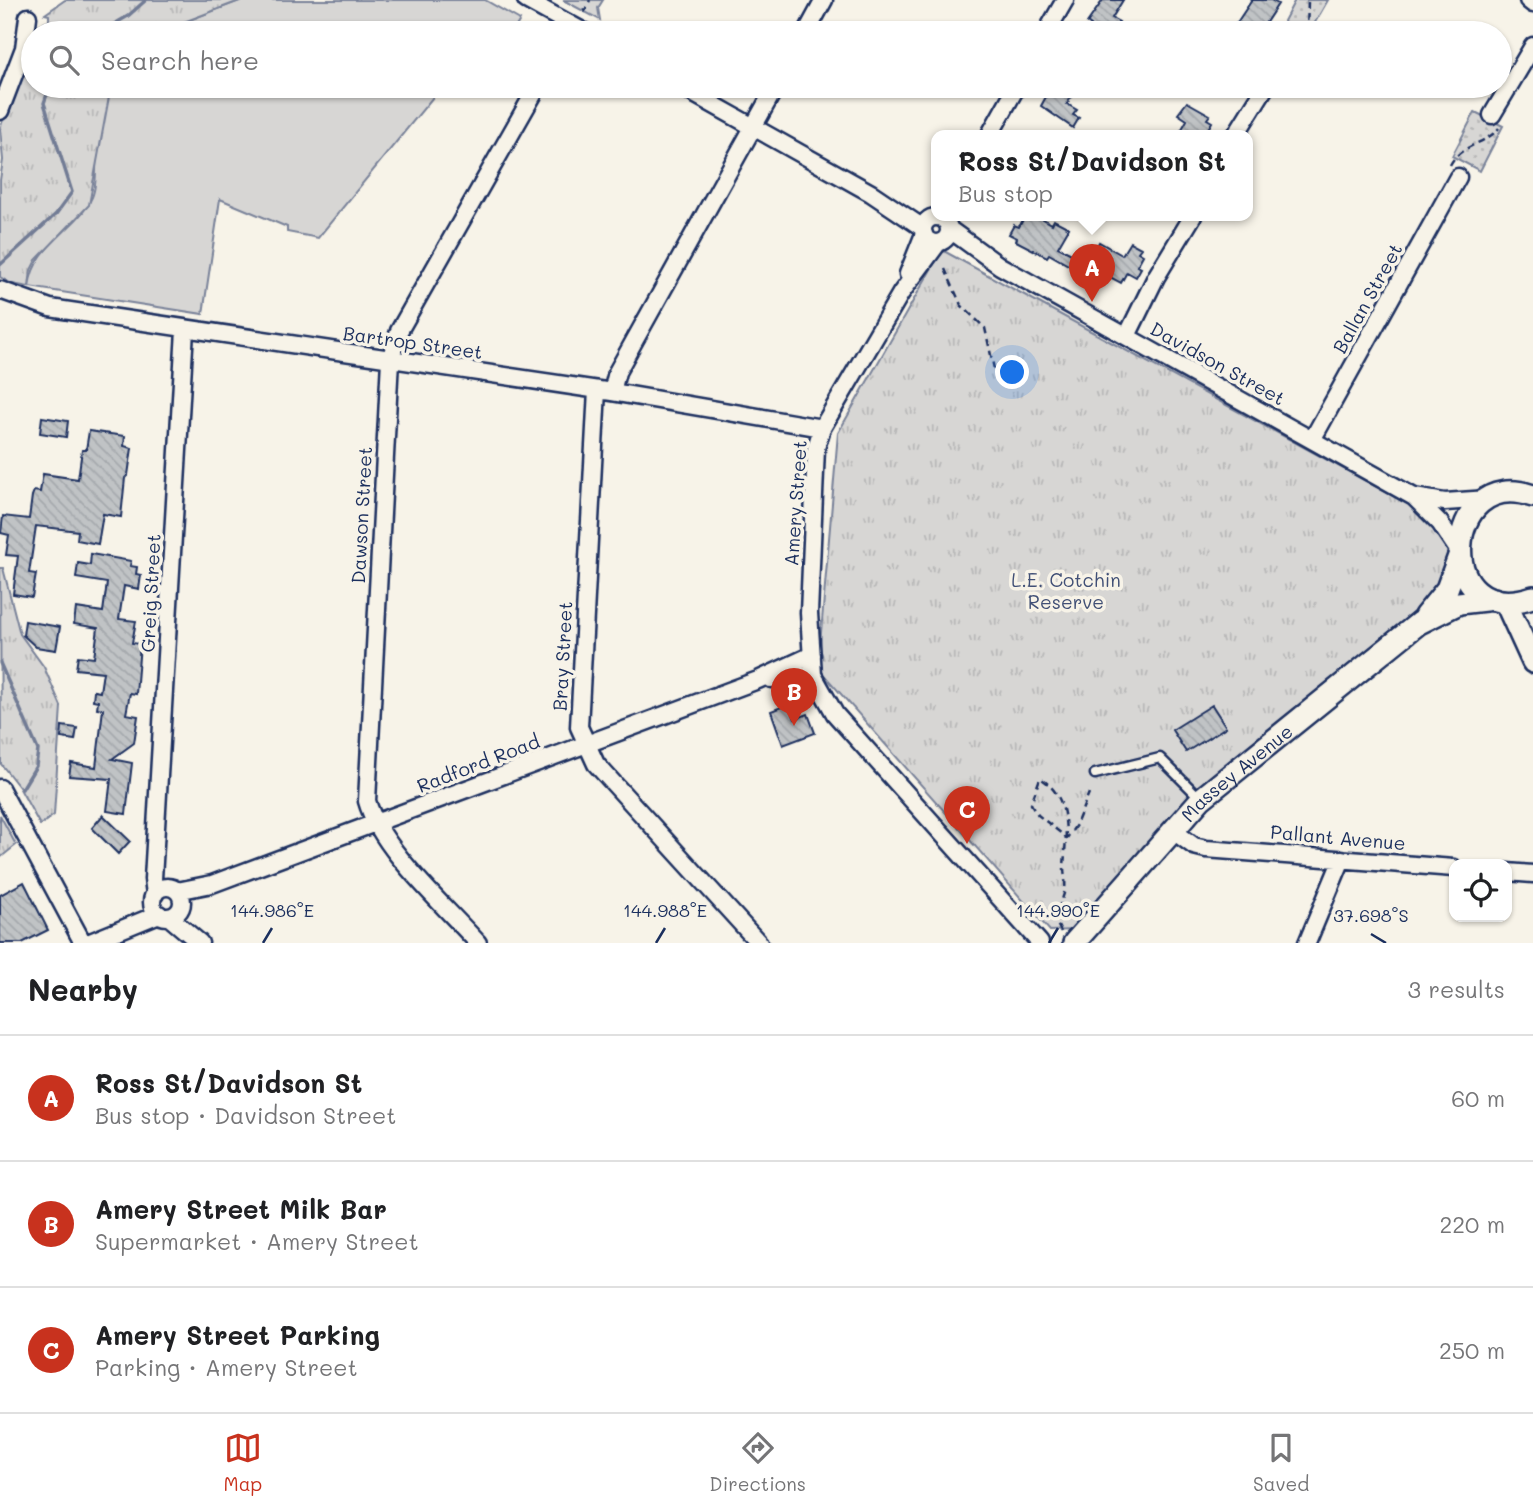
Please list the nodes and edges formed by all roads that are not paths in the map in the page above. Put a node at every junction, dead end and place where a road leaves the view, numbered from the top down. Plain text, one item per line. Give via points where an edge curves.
1 (526, 0) edge
2 (824, 0) edge
3 (1065, 0) edge
4 (1528, 0) edge
5 (1533, 4) edge
6 (28, 17) dead end
7 (27, 21) edge
8 (559, 21) edge
9 (813, 21) edge
10 (1053, 21) edge
11 (1533, 46) edge
12 (21, 56) edge
13 (1512, 89) edge
14 (531, 98) edge
15 (701, 98) edge
16 (769, 98) edge
17 (1010, 98) edge
18 (1259, 98) edge
19 (1507, 98) edge
20 (0, 111) edge
21 (1497, 119) road end
22 (753, 127) junction
23 (992, 130) edge
24 (1239, 130) edge
25 (1453, 172) road end
26 (1190, 221) edge
27 (938, 227) edge
28 (0, 290) edge
29 (185, 330) junction
30 (1127, 336) junction
31 (390, 360) junction
32 (604, 391) junction
33 (822, 428) junction
34 (1312, 440) junction
35 (1533, 480) edge
36 (1509, 493) junction
37 (1533, 496) edge
38 (1414, 497) junction
39 (1488, 499) junction
40 (1459, 553) junction
41 (1533, 597) edge
42 (1500, 601) junction
43 (1419, 623) junction
44 (806, 656) junction
45 (1533, 662) edge
46 (807, 675) junction
47 (758, 680) junction
48 (588, 744) junction
49 (1095, 774) dead end
50 (0, 788) edge
51 (1201, 799) junction
52 (377, 824) junction
53 (1177, 825) junction
54 (1342, 859) junction
55 (1449, 868) edge
56 (1512, 872) edge
57 (1533, 874) edge
58 (168, 903) junction
59 (1067, 938) edge
60 (197, 940) edge
61 (83, 943) edge
62 (88, 943) edge
63 (478, 943) edge
64 (759, 943) edge
65 (1040, 943) edge
66 (1307, 943) edge

1 - 8 street
2 - 9 street
3 - 10 street
4 - 5 street
6 - 7 street
11 - 13 street
12 - 20 street
14 - 31 street, Dawson Street via 399,331
15 - 22 street, Davidson Street
16 - 22 street, Bray Street
17 - 23 street
18 - 24 street
19 - 21 street
22 - 27 street, Davidson Street
22 - 32 street, Bray Street
25 - 34 street, Ballan Street
26 - 30 street
27 - 30 street, Davidson Street
27 - 33 street, Amery Street
28 - 29 street, Bartrop Street via 50,307
29 - 31 street, Bartrop Street
29 - 58 street, Greig Street via 153,879
30 - 34 street, Davidson Street
31 - 32 street, Bartrop Street
31 - 52 street, Dawson Street via 367,801
32 - 33 street, Bartrop Street
32 - 48 street, Bray Street via 579,727
33 - 44 street, Amery Street via 816,448
34 - 38 street, Davidson Street
35 - 36 street
36 - 37 street
36 - 39 street
38 - 39 street, Davidson Street via 1445,502
38 - 40 street, Davidson Street via 1440,523
39 - 40 street, Massey Avenue via 1466,520
40 - 42 street via 1471,582
40 - 43 street, Massey Avenue via 1447,589
41 - 42 street, Massey Avenue
42 - 43 street, Massey Avenue via 1460,603
42 - 45 street
43 - 51 street, Massey Avenue
44 - 46 street, Amery Street
44 - 47 street, Radford Road
46 - 47 street, Radford Road
46 - 65 street, Amery Street via 835,714
47 - 48 street, Radford Road
48 - 52 street, Radford Road
48 - 64 street, Bray Street via 596,764
49 - 51 lane via 1160,758
50 - 61 street
51 - 53 street, Massey Avenue
52 - 58 street, Radford Road
52 - 63 street, Dawson Street via 385,839
53 - 54 street, Pallant Avenue via 1194,846
53 - 59 street, Massey Avenue
54 - 55 street, Pallant Avenue
54 - 66 street
56 - 57 street
58 - 60 street
58 - 62 street, Radford Road

